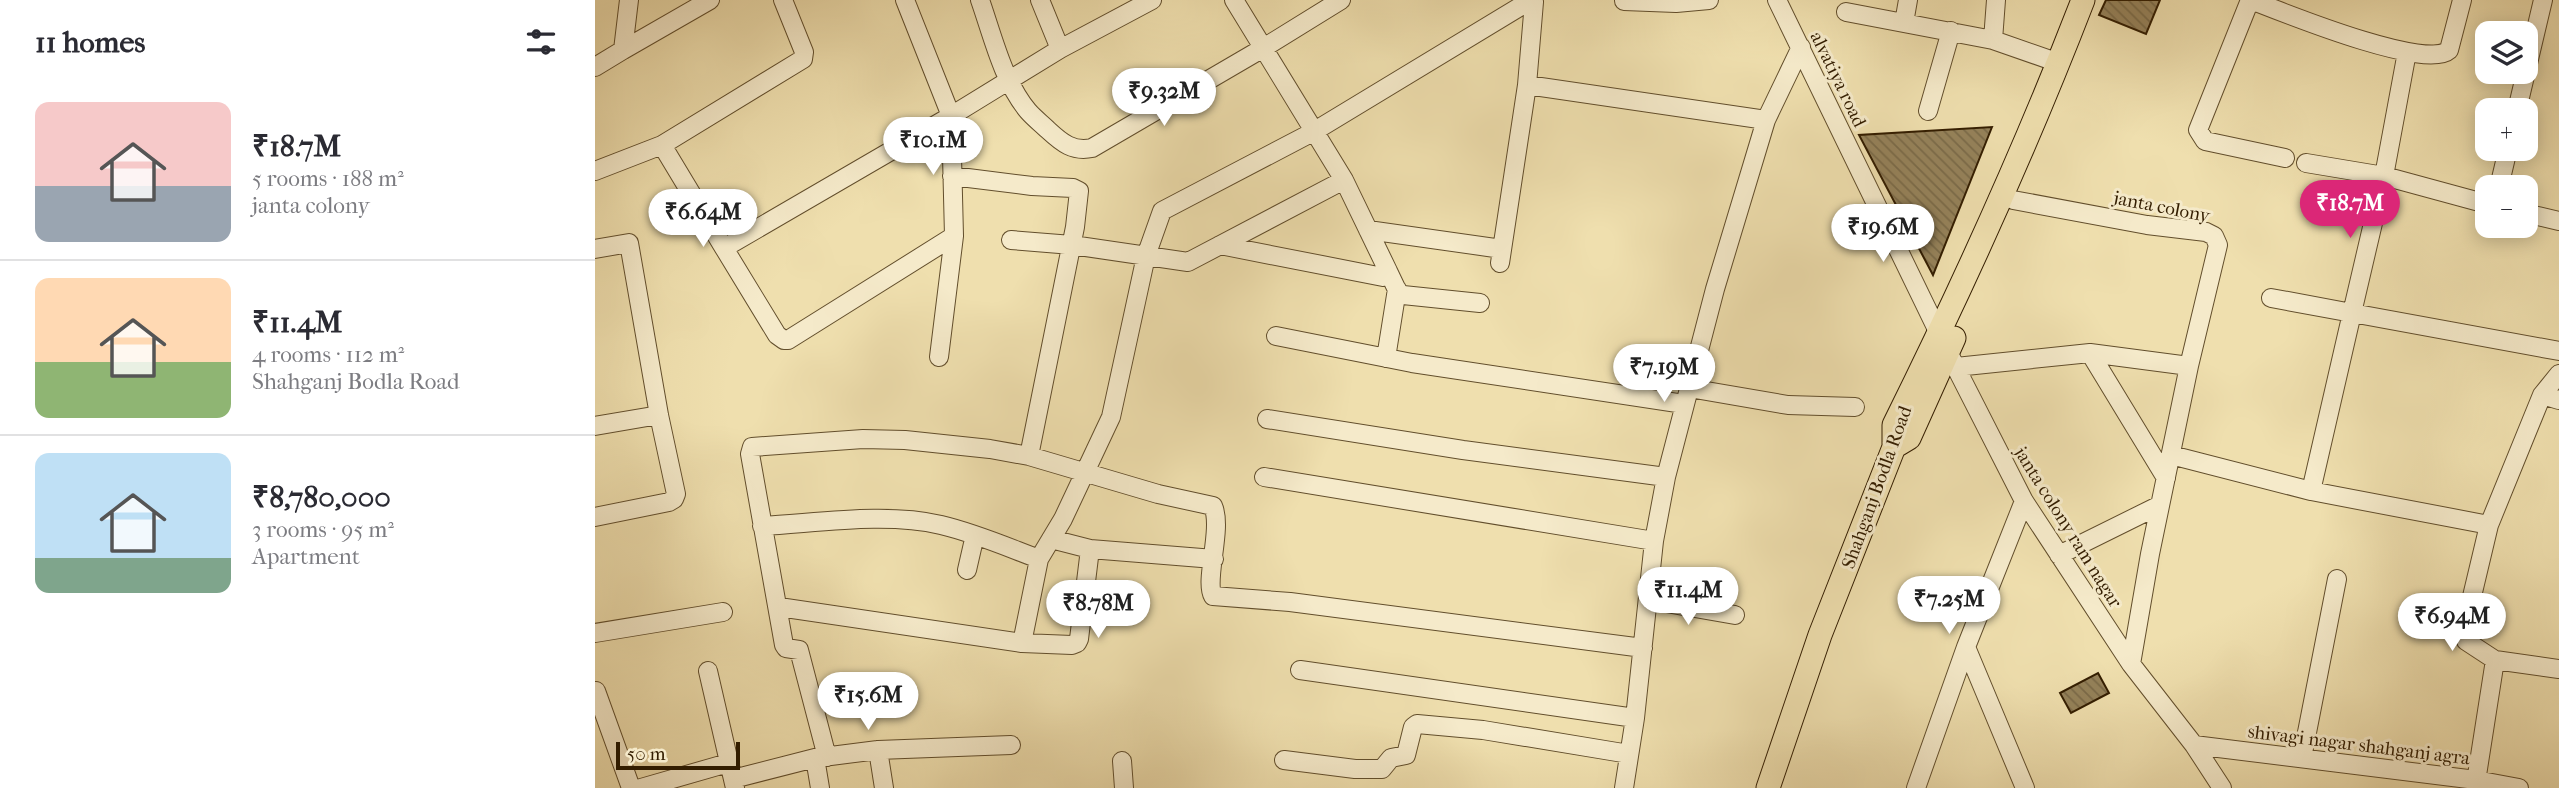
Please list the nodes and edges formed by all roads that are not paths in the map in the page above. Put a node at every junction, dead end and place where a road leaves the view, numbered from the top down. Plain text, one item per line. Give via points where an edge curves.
1 (629, 0) edge
2 (711, 0) edge
3 (783, 0) edge
4 (905, 0) edge
5 (980, 0) edge
6 (1040, 0) edge
7 (1152, 0) edge
8 (1234, 0) edge
9 (1341, 0) edge
10 (1531, 0) edge
11 (1709, 0) edge
12 (1777, 0) edge
13 (1908, 0) edge
14 (1996, 0) edge
15 (2083, 0) edge
16 (2093, 0) edge
17 (2251, 0) edge
18 (2462, 0) edge
19 (2543, 0) edge
20 (1624, 1) edge
21 (1846, 12) dead end
22 (1903, 23) junction
23 (1951, 31) junction
24 (1993, 40) junction
25 (1265, 47) junction
26 (1801, 47) junction
27 (1060, 49) junction
28 (623, 50) junction
29 (2407, 52) junction
30 (2059, 63) junction
31 (595, 67) edge
32 (1009, 80) junction
33 (1527, 85) junction
34 (2520, 98) edge
35 (1928, 111) dead end
36 (951, 116) junction
37 (1766, 120) junction
38 (1313, 132) junction
39 (662, 145) junction
40 (2285, 158) dead end
41 (2306, 163) dead end
42 (595, 171) edge
43 (952, 176) junction
44 (2384, 176) junction
45 (1344, 180) junction
46 (2013, 200) junction
47 (2475, 201) edge
48 (2538, 216) edge
49 (2559, 221) edge
50 (1368, 230) junction
51 (954, 236) junction
52 (1011, 240) dead end
53 (1072, 245) junction
54 (1220, 245) junction
55 (725, 248) junction
56 (595, 249) edge
57 (1146, 256) junction
58 (1388, 271) junction
59 (1397, 289) junction
60 (2271, 299) dead end
61 (1480, 303) dead end
62 (2352, 313) junction
63 (1276, 336) dead end
64 (1948, 351) junction
65 (2559, 351) edge
66 (2090, 352) junction
67 (939, 357) dead end
68 (1386, 358) junction
69 (2189, 366) junction
70 (2559, 374) edge
71 (1686, 396) junction
72 (2550, 397) edge
73 (1855, 407) dead end
74 (659, 415) junction
75 (1267, 419) dead end
76 (595, 426) edge
77 (2171, 455) junction
78 (1029, 456) junction
79 (1087, 472) junction
80 (1264, 477) dead end
81 (1666, 477) junction
82 (2166, 478) junction
83 (2311, 491) junction
84 (2024, 500) junction
85 (2160, 505) junction
86 (595, 517) edge
87 (762, 526) junction
88 (2489, 526) junction
89 (975, 535) junction
90 (1051, 539) junction
91 (1654, 541) junction
92 (1090, 549) junction
93 (2059, 555) junction
94 (1039, 559) junction
95 (1214, 559) junction
96 (967, 570) dead end
97 (2337, 579) dead end
98 (1649, 600) junction
99 (779, 607) junction
100 (723, 612) dead end
101 (1735, 615) dead end
102 (595, 633) edge
103 (1022, 643) junction
104 (1966, 647) junction
105 (1643, 649) junction
106 (2495, 660) junction
107 (2131, 664) junction
108 (2559, 669) edge
109 (1300, 670) dead end
110 (708, 671) dead end
111 (596, 691) edge
112 (1635, 718) junction
113 (1011, 745) dead end
114 (2194, 745) junction
115 (878, 750) junction
116 (1629, 754) junction
117 (821, 757) junction
118 (2302, 758) junction
119 (1284, 760) dead end
120 (1122, 761) dead end
121 (732, 777) edge
122 (2476, 784) edge
123 (631, 788) edge
124 (641, 788) edge
125 (820, 788) edge
126 (884, 788) edge
127 (1123, 788) edge
128 (1624, 788) edge
129 (1768, 788) edge
130 (1916, 788) edge
131 (2025, 788) edge
132 (2222, 788) edge
133 (2519, 788) edge

1 - 28 street
2 - 28 street
3 - 39 street via 803,58
4 - 36 street
5 - 32 street
6 - 27 street
7 - 27 street
8 - 25 street
9 - 25 street
10 - 33 street
10 - 38 street
11 - 20 street
12 - 26 street, alvatiya road
13 - 22 street
14 - 24 street
15 - 30 main road
16 - 46 main road
17 - 29 street
17 - 40 street via 2198,130 2205,141
18 - 29 street via 2449,50 2439,55
19 - 34 street
21 - 22 street
22 - 23 street
23 - 24 street
23 - 35 street
24 - 30 street
25 - 32 street via 1083,150 1062,142 1029,112
25 - 38 street
26 - 37 street
26 - 64 street, alvatiya road
27 - 32 street
28 - 31 street
29 - 44 street
30 - 64 main road
32 - 36 street
33 - 37 street
33 - 50 street via 1501,256
36 - 43 street
36 - 55 street
37 - 71 street
38 - 45 street
38 - 57 street via 1162,211
39 - 42 street
39 - 55 street
41 - 44 street
43 - 51 street
43 - 53 street via 1078,189
44 - 47 street
44 - 62 street
45 - 50 street
45 - 54 street
46 - 64 main road
46 - 69 street, janta colony via 2214,236 2218,245
48 - 49 street
50 - 58 street
51 - 55 street via 788,340 777,335
51 - 67 street
52 - 53 street
53 - 57 street
53 - 78 street
54 - 57 street via 1186,262
54 - 58 street via 1383,277
56 - 74 street via 629,243
57 - 79 street via 1111,417
58 - 59 street
59 - 61 street via 1403,295
59 - 68 street
60 - 62 street
62 - 65 street
62 - 83 street
63 - 68 street
64 - 66 street
64 - 84 street, janta colony ram nagar
64 - 129 main road, Shahganj Bodla Road via 1909,438 1894,447 1820,635
66 - 69 street
66 - 82 street
68 - 71 street
69 - 77 street, janta colony
70 - 72 street
71 - 73 street
71 - 81 street
72 - 88 street
74 - 76 street
74 - 86 street via 675,497
75 - 81 street
77 - 82 street, janta colony
77 - 83 street
78 - 79 street
78 - 87 street via 905,440 752,446
79 - 90 street
79 - 95 street via 1213,506
80 - 91 street
81 - 91 street
82 - 85 street, janta colony
83 - 88 street
84 - 93 street, janta colony ram nagar
84 - 104 street
85 - 93 street
85 - 107 street, janta colony
87 - 89 street via 910,521
87 - 99 street
88 - 106 street via 2464,630 2466,641
89 - 94 street
89 - 96 street
90 - 92 street
90 - 94 street
91 - 98 street
92 - 95 street
92 - 103 street via 1077,643
93 - 107 street, janta colony ram nagar
94 - 103 street
95 - 105 street via 1213,596 1290,601
97 - 118 street
98 - 101 street
98 - 105 street
99 - 103 street
99 - 117 street via 785,647 799,650
100 - 102 street
104 - 130 street
104 - 131 street
105 - 112 street
106 - 108 street
106 - 122 street
107 - 114 street
109 - 112 street
110 - 121 street
111 - 123 street
112 - 116 street
113 - 115 street
114 - 118 street, shivagi nagar shahganj agra
114 - 132 street
115 - 117 street
115 - 126 street
116 - 119 street via 1417,724 1406,755 1391,758 1382,769
116 - 128 street
117 - 121 street
117 - 125 street
118 - 122 street, shivagi nagar shahganj agra
120 - 127 street
121 - 124 street
122 - 133 street, shivagi nagar shahganj agra

